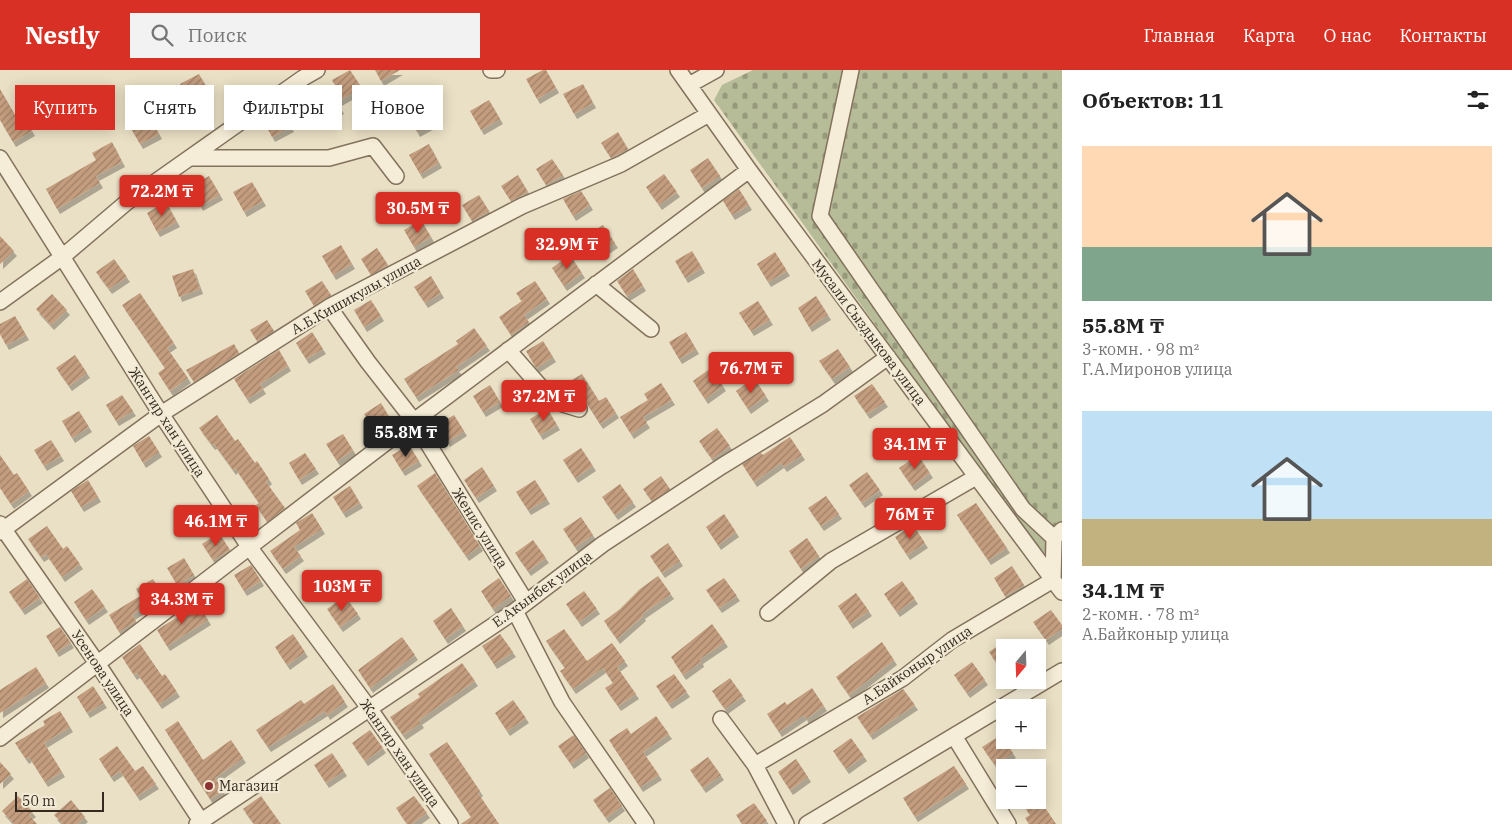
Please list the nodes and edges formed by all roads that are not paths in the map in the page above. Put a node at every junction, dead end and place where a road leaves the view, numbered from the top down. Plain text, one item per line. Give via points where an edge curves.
1 (317, 70) edge
2 (491, 70) edge
3 (497, 70) edge
4 (678, 70) edge
5 (716, 70) edge
6 (851, 70) edge
7 (301, 74) edge
8 (689, 86) junction
9 (709, 114) junction
10 (0, 158) edge
11 (190, 158) junction
12 (748, 170) junction
13 (396, 176) dead end
14 (61, 258) junction
15 (596, 284) junction
16 (0, 302) edge
17 (330, 307) junction
18 (651, 329) dead end
19 (508, 350) junction
20 (888, 357) junction
21 (579, 409) dead end
22 (161, 414) junction
23 (414, 421) junction
24 (976, 477) junction
25 (1, 528) edge
26 (1058, 534) edge
27 (250, 548) junction
28 (1058, 586) edge
29 (521, 607) junction
30 (768, 612) dead end
31 (98, 664) junction
32 (1062, 671) edge
33 (369, 708) junction
34 (721, 719) dead end
35 (954, 736) junction
36 (0, 738) edge
37 (755, 765) junction
38 (832, 818) edge
39 (200, 823) edge
40 (450, 824) edge
41 (646, 824) edge
42 (786, 824) edge
43 (807, 824) edge
44 (1008, 824) edge

1 - 7 street
2 - 3 street
4 - 8 street, Мусали Сыздыкова улица
5 - 8 street
6 - 26 street via 820,216 1023,509
7 - 11 street
8 - 9 street, Мусали Сыздыкова улица
9 - 12 street, Мусали Сыздыкова улица
9 - 17 street, А.Б.Кишикулы улица via 621,164 522,206
10 - 14 street, Жангир хан улица
11 - 13 street via 329,158 373,146
11 - 14 street via 127,202
12 - 15 street
12 - 20 street, Мусали Сыздыкова улица
14 - 16 street
14 - 22 street, Жангир хан улица
15 - 18 street
15 - 19 street
17 - 22 street, А.Б.Кишикулы улица
17 - 23 street, Женис улица
19 - 21 street via 553,401
19 - 23 street
20 - 24 street, Мусали Сыздыкова улица
20 - 29 street, Е.Акынбек улица via 823,404 603,544
22 - 25 street, А.Б.Кишикулы улица
22 - 27 street, Жангир хан улица
23 - 27 street
23 - 29 street, Женис улица
24 - 28 street, Мусали Сыздыкова улица
24 - 30 street via 831,561
25 - 31 street, Усенова улица
26 - 28 street
27 - 31 street
27 - 33 street, Жангир хан улица
28 - 37 street, А.Байконыр улица via 952,640 903,678
29 - 33 street, Е.Акынбек улица
29 - 41 street, Женис улица via 562,702
31 - 36 street
31 - 39 street, Усенова улица
32 - 35 street
33 - 39 street, Е.Акынбек улица
33 - 40 street, Жангир хан улица
34 - 37 street
35 - 38 street
35 - 44 street
37 - 42 street
38 - 43 street

